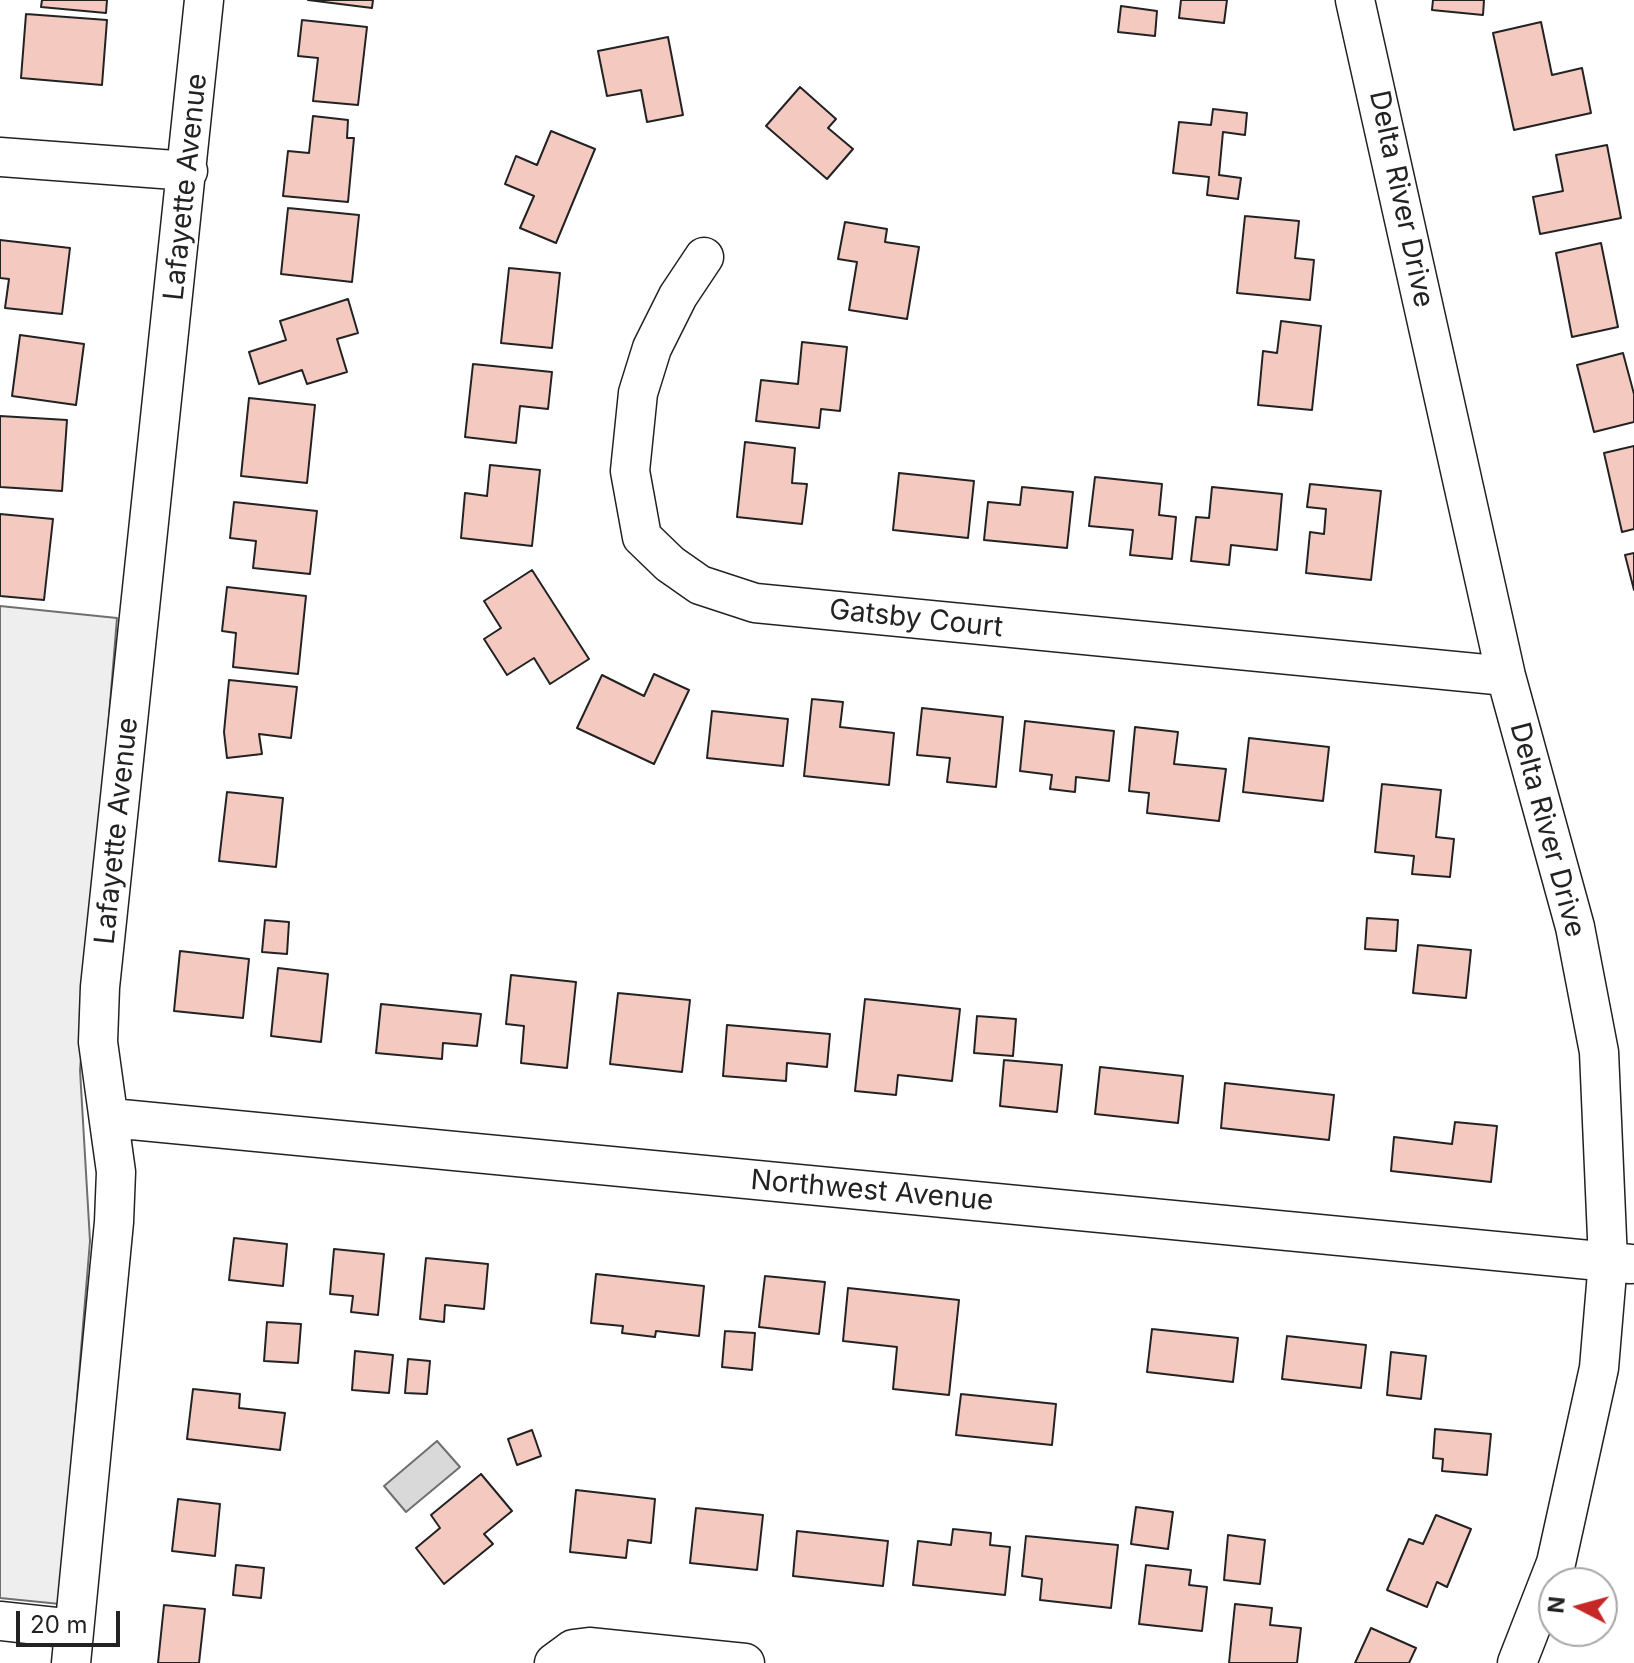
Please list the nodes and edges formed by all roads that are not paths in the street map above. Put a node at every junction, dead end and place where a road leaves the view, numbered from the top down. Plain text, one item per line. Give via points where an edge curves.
1 (204, 0) edge
2 (1355, 0) edge
3 (0, 157) edge
4 (188, 171) junction
5 (704, 257) dead end
6 (1506, 676) junction
7 (111, 1118) junction
8 (1621, 1263) edge
9 (0, 1621) edge
10 (73, 1646) edge
11 (554, 1663) edge
12 (745, 1663) edge
13 (1517, 1663) edge

1 - 4 street, Lafayette Avenue
2 - 6 street, Delta River Drive
3 - 4 street
4 - 7 street, Lafayette Avenue via 100,987 98,1042
5 - 6 street, Gatsby Court via 652,348 638,393 630,471 642,537 700,585 755,603
6 - 8 street, Delta River Drive via 1575,927 1599,1052
7 - 8 street, Northwest Avenue
7 - 10 street, Lafayette Avenue via 114,1222
8 - 13 street, Delta River Drive via 1556,1563
9 - 10 street
11 - 12 street via 573,1649 589,1647

